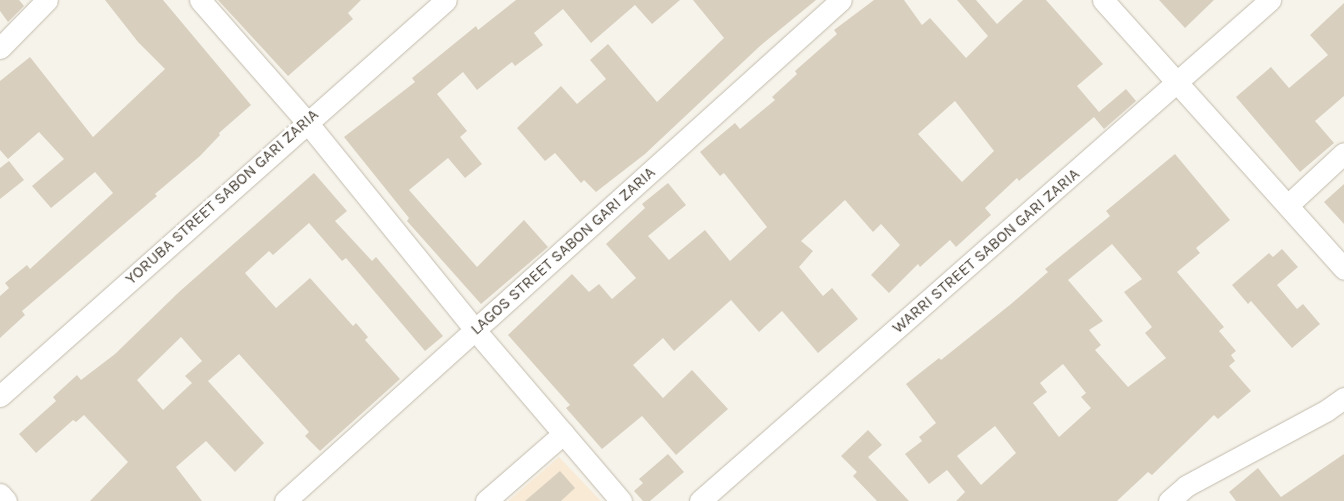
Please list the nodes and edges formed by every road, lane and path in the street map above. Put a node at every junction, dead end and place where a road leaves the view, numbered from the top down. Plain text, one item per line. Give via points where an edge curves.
1 (47, 0) edge
2 (200, 0) edge
3 (446, 0) edge
4 (841, 0) edge
5 (1103, 0) edge
6 (1270, 0) edge
7 (0, 48) edge
8 (1178, 83) junction
9 (306, 121) junction
10 (1344, 153) edge
11 (1288, 204) junction
12 (1344, 269) edge
13 (476, 330) junction
14 (0, 396) edge
15 (1344, 398) edge
16 (564, 433) junction
17 (0, 494) edge
18 (6, 501) edge
19 (285, 501) edge
20 (486, 501) edge
21 (621, 501) edge
22 (700, 501) edge
23 (1169, 501) edge

1 - 7 street
2 - 9 street
3 - 9 street, YORUBA STREET SABON GARI ZARIA
4 - 13 street, LAGOS STREET SABON GARI ZARIA
5 - 8 street
6 - 8 street, WARRI STREET SABON GARI ZARIA
8 - 11 street
8 - 22 street, WARRI STREET SABON GARI ZARIA
9 - 13 street
9 - 14 street, YORUBA STREET SABON GARI ZARIA
10 - 11 street
11 - 12 street
13 - 16 street
13 - 19 street, LAGOS STREET SABON GARI ZARIA
15 - 23 street via 1186,486
16 - 20 street
16 - 21 street
17 - 18 street

